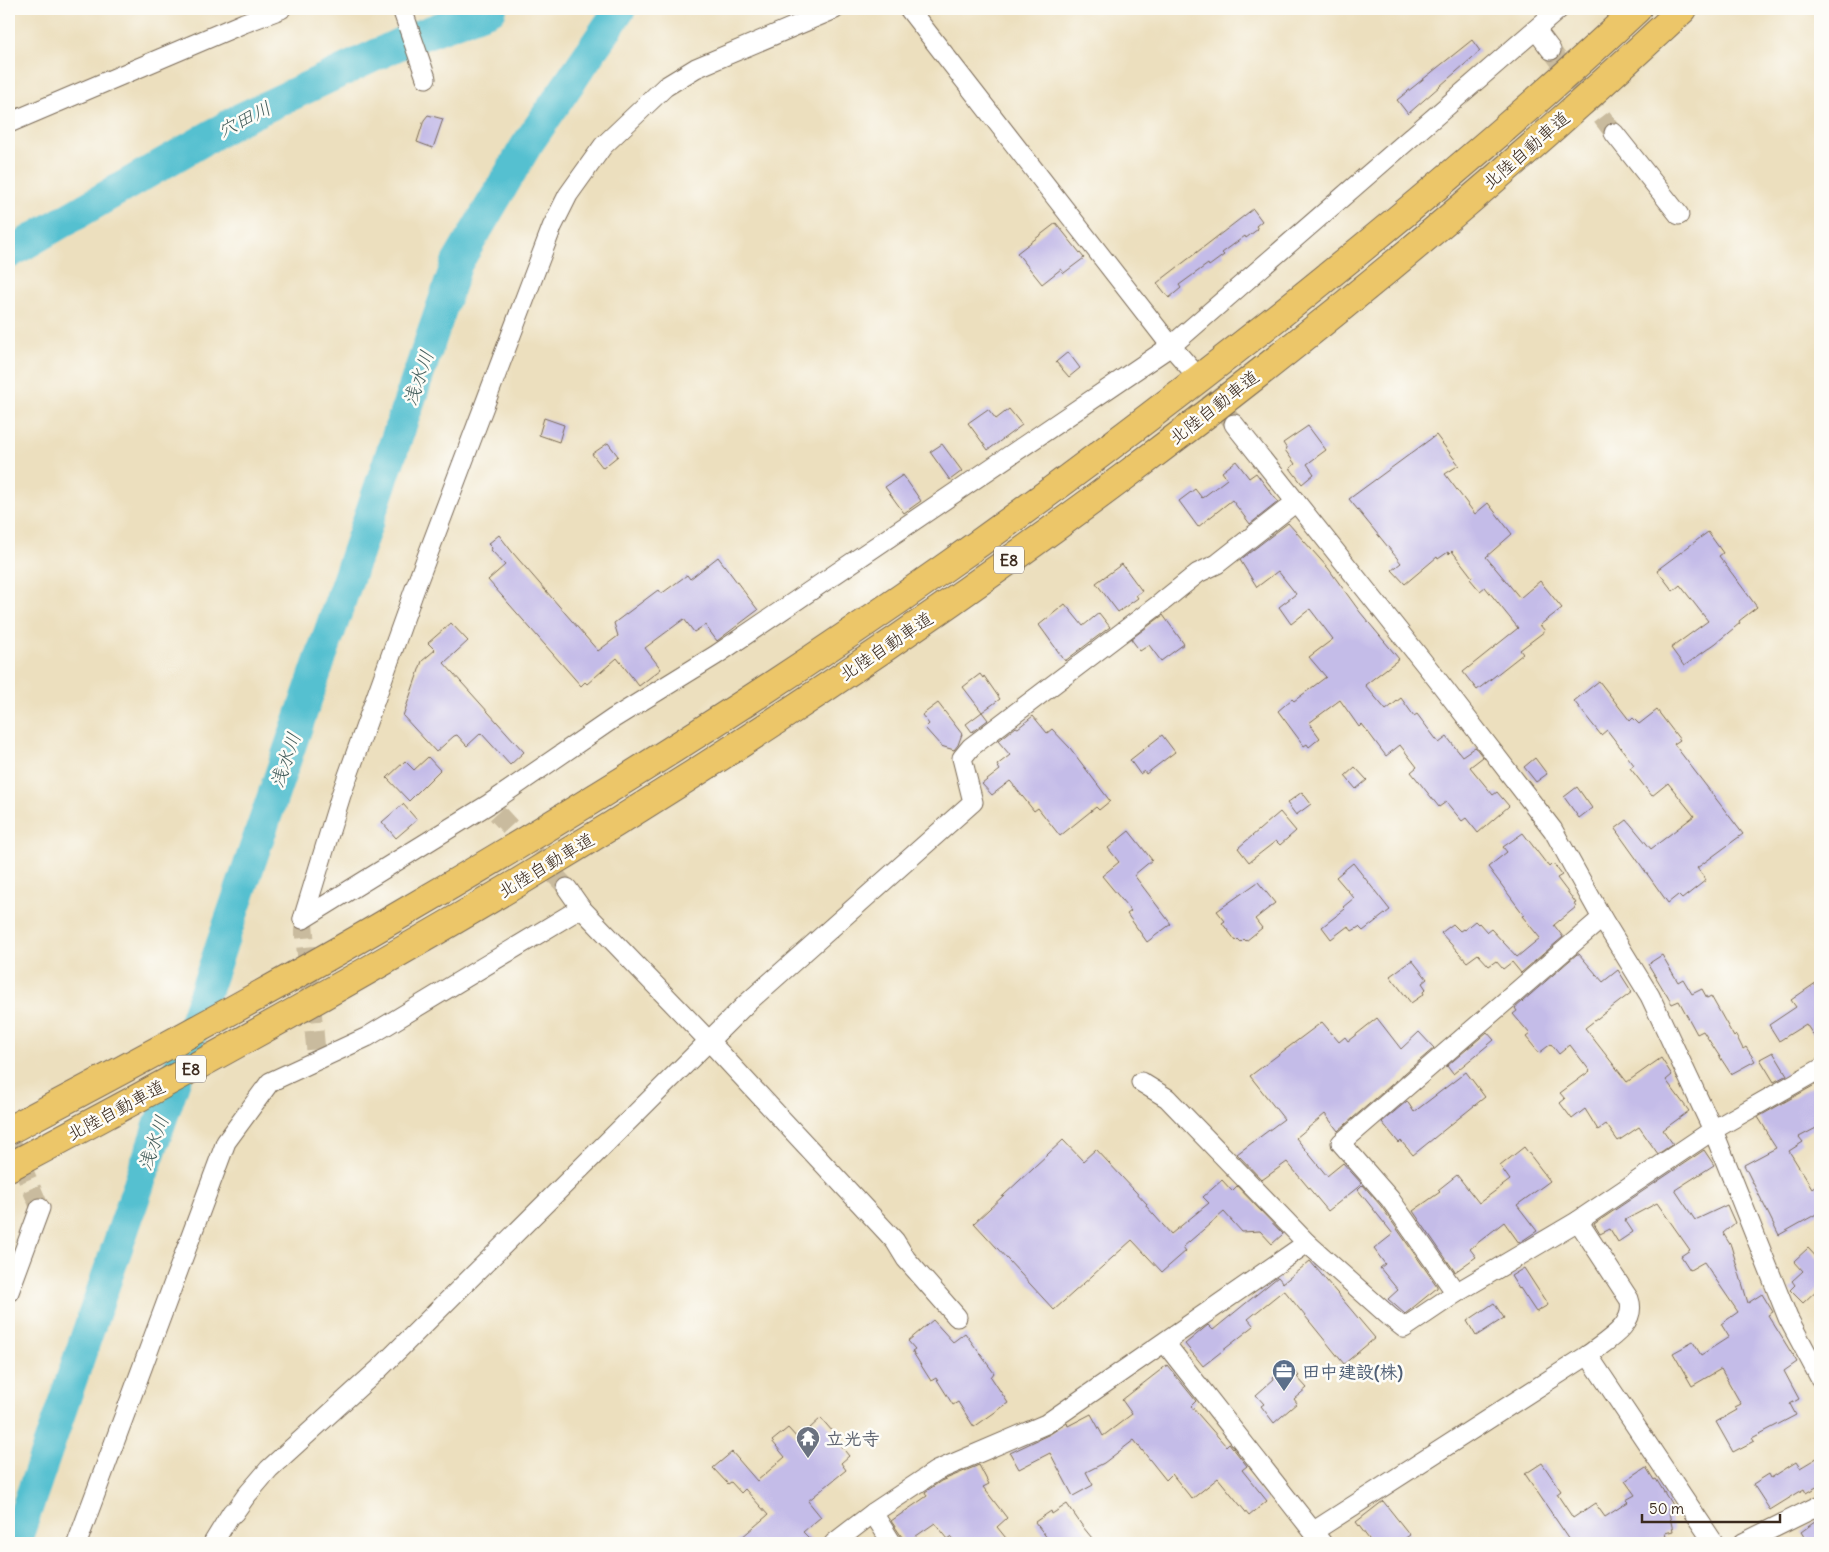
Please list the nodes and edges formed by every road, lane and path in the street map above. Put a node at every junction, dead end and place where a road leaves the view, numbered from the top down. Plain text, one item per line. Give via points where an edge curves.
1 (281, 9) edge
2 (402, 9) edge
3 (835, 9) edge
4 (909, 9) edge
5 (1560, 9) edge
6 (1637, 9) edge
7 (1684, 9) edge
8 (1536, 30) junction
9 (1551, 50) tunnel mouth
10 (426, 78) dead end
11 (9, 123) edge
12 (1614, 133) tunnel mouth
13 (1679, 215) dead end
14 (1171, 346) junction
15 (1191, 369) tunnel mouth
16 (1234, 424) tunnel mouth
17 (1296, 502) junction
18 (566, 888) tunnel mouth
19 (581, 908) junction
20 (1602, 918) junction
21 (709, 1041) junction
22 (1820, 1069) edge
23 (1141, 1082) dead end
24 (9, 1130) edge
25 (1713, 1130) junction
26 (9, 1167) edge
27 (40, 1208) tunnel mouth
28 (1578, 1221) junction
29 (1307, 1243) junction
30 (9, 1292) edge
31 (1456, 1293) junction
32 (957, 1317) dead end
33 (1165, 1343) junction
34 (1588, 1355) junction
35 (1820, 1378) edge
36 (1820, 1505) edge
37 (872, 1513) junction
38 (1318, 1537) edge
39 (77, 1543) edge
40 (213, 1543) edge
41 (834, 1543) edge
42 (892, 1543) edge
43 (1714, 1543) edge
44 (1743, 1543) edge

1 - 11 street
2 - 10 street
3 - 14 street via 696,68 666,87 603,146 568,195 552,227 414,591 341,796 303,919 493,808 614,718 716,655
4 - 14 street
5 - 8 street
6 - 24 highway, 北陸自動車道 / E8 via 1345,263 1151,416 844,637 620,782 394,918 280,984
7 - 26 highway, 北陸自動車道 / E8 via 1549,131 1267,366 1004,564 862,663 505,890 271,1025
8 - 9 street
8 - 14 street
12 - 13 street
14 - 15 street
16 - 17 street
17 - 20 street via 1553,830
17 - 21 street via 971,747 962,758 973,802 747,1003
18 - 19 street
19 - 21 street
19 - 39 street via 367,1038 270,1082 226,1142
20 - 25 street via 1650,996
20 - 31 street via 1341,1143 1390,1199
21 - 32 street via 895,1241 906,1259
21 - 40 street via 379,1369 269,1469 232,1512
22 - 25 street
23 - 29 street via 1167,1098
25 - 28 street
25 - 35 street via 1788,1318
27 - 30 street
28 - 31 street
28 - 34 street via 1632,1308 1626,1325
29 - 31 street via 1404,1328
29 - 33 street
33 - 37 street via 1046,1424 936,1472
33 - 38 street
34 - 38 street
34 - 43 street
36 - 44 street
37 - 41 street
37 - 42 street

